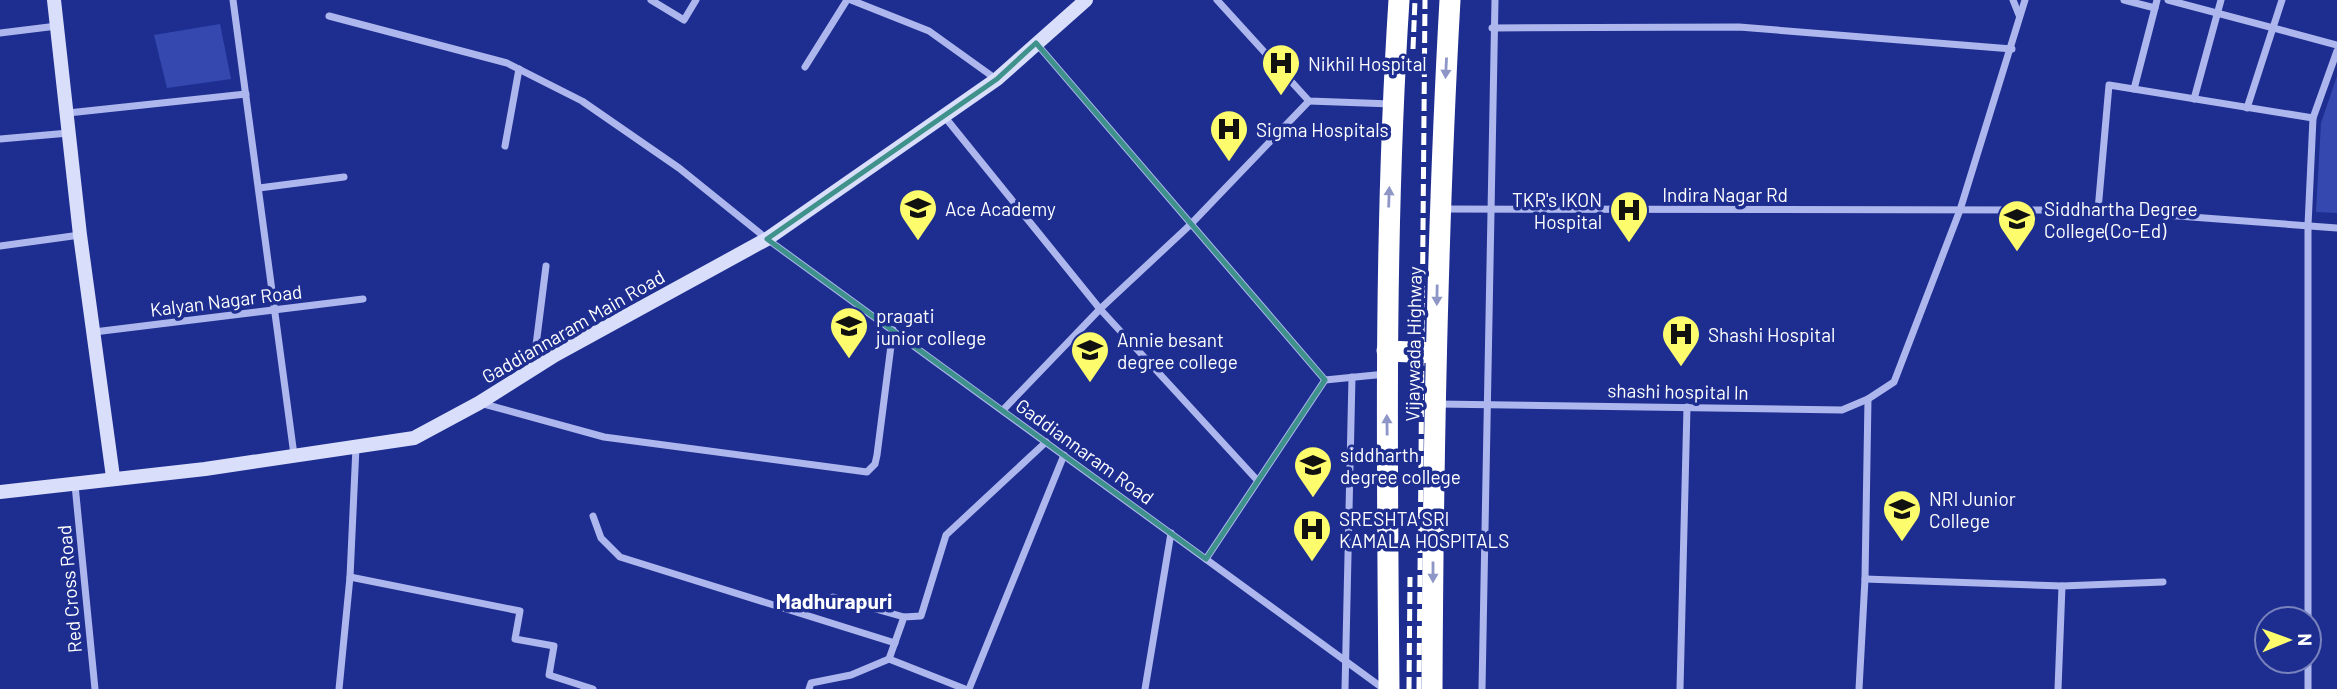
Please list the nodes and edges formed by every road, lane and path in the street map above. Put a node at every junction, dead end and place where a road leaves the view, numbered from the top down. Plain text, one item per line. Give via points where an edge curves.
1 (54, 0) edge
2 (233, 0) edge
3 (651, 0) edge
4 (696, 0) edge
5 (849, 0) edge
6 (1086, 0) edge
7 (1217, 0) edge
8 (1399, 0) edge
9 (1450, 0) edge
10 (1495, 0) edge
11 (2013, 0) edge
12 (2025, 0) edge
13 (2124, 0) edge
14 (2168, 0) edge
15 (2221, 0) edge
16 (2282, 0) edge
17 (2156, 4) edge
18 (2218, 11) junction
19 (329, 16) dead end
20 (2019, 16) junction
21 (57, 26) junction
22 (1492, 28) junction
23 (2273, 28) junction
24 (0, 33) edge
25 (1036, 43) junction
26 (2337, 45) edge
27 (2012, 49) junction
28 (2337, 51) edge
29 (805, 67) dead end
30 (519, 69) junction
31 (997, 79) junction
32 (2134, 89) junction
33 (246, 94) junction
34 (2194, 99) junction
35 (1309, 100) junction
36 (1393, 104) junction
37 (2248, 107) junction
38 (68, 113) junction
39 (944, 116) junction
40 (2313, 118) junction
41 (71, 133) junction
42 (0, 139) edge
43 (505, 146) dead end
44 (344, 177) dead end
45 (259, 188) junction
46 (1438, 209) junction
47 (1490, 209) junction
48 (1960, 210) junction
49 (2098, 210) junction
50 (1190, 225) junction
51 (2308, 225) junction
52 (2337, 228) edge
53 (80, 235) junction
54 (767, 239) junction
55 (0, 246) edge
56 (546, 266) dead end
57 (363, 299) dead end
58 (1100, 309) junction
59 (275, 310) junction
60 (892, 330) junction
61 (94, 332) junction
62 (1387, 351) junction
63 (1436, 353) junction
64 (533, 369) junction
65 (1386, 374) junction
66 (1352, 377) junction
67 (1325, 380) junction
68 (1868, 399) junction
69 (480, 403) junction
70 (1433, 404) junction
71 (1486, 404) junction
72 (1687, 407) junction
73 (1003, 411) junction
74 (1046, 442) junction
75 (356, 446) junction
76 (294, 455) junction
77 (1064, 455) junction
78 (113, 477) junction
79 (1257, 480) junction
80 (75, 485) junction
81 (0, 492) edge
82 (593, 516) dead end
83 (1171, 533) junction
84 (1206, 559) junction
85 (350, 577) junction
86 (1866, 579) junction
87 (2162, 582) dead end
88 (2062, 586) junction
89 (833, 597) dead end
90 (2308, 605) edge
91 (904, 617) junction
92 (895, 643) junction
93 (889, 659) junction
94 (1344, 660) junction
95 (94, 689) edge
96 (339, 689) edge
97 (593, 689) edge
98 (809, 689) edge
99 (967, 689) edge
100 (1145, 689) edge
101 (1345, 689) edge
102 (1387, 689) edge
103 (1432, 689) edge
104 (1482, 689) edge
105 (1680, 689) edge
106 (1859, 689) edge
107 (2058, 689) edge

1 - 21 main road
2 - 33 street
3 - 4 street via 684,20
5 - 29 street
5 - 31 street via 929,31
6 - 25 main road, Gaddiannaram Main Road
7 - 35 street
8 - 36 highway, Vijaywada Highway
9 -> 46 highway, Vijaywada Highway
10 - 22 street
11 - 20 street
12 - 20 street, shashi hospital ln
13 - 17 street
14 - 18 street
15 - 18 street
16 - 23 street
17 - 32 street
18 - 23 street
18 - 34 street
19 - 30 street, Gaddiannaram Road
20 - 27 street, shashi hospital ln
21 - 24 street
21 - 38 main road
22 - 27 street via 1739,27
22 - 47 street
23 - 26 street
23 - 37 street
25 - 31 main road, Gaddiannaram Main Road
25 - 50 street
27 - 48 street, shashi hospital ln
28 - 40 street
30 - 43 street
30 - 54 street, Gaddiannaram Road via 582,101 678,168
31 - 39 main road, Gaddiannaram Main Road
32 - 34 street
32 - 49 street via 2109,85
33 - 38 street
33 - 45 street
34 - 37 street
35 - 36 street
35 - 50 street
62 -> 36 highway, Vijaywada Highway
37 - 40 street
38 - 41 main road
39 - 54 main road, Gaddiannaram Main Road
39 - 58 street
40 - 51 street
41 - 42 street
41 - 53 main road
44 - 45 street
45 - 59 street
46 - 47 street, Indira Nagar Rd
46 -> 63 highway, Vijaywada Highway
47 - 48 street, Indira Nagar Rd
47 - 71 street
48 - 49 street, Indira Nagar Rd
48 - 68 street, shashi hospital ln via 1894,382
49 - 51 street, Indira Nagar Rd
50 - 58 street
50 - 67 street
51 - 52 street, Indira Nagar Rd
51 - 90 street
53 - 55 street
53 - 61 main road
54 - 60 street, Gaddiannaram Road
54 - 64 main road, Gaddiannaram Main Road
56 - 64 street
57 - 59 street, Kalyan Nagar Road
58 - 73 street
58 - 79 street
59 - 61 street, Kalyan Nagar Road
59 - 76 street
60 - 69 street via 877,456 867,472 604,437
60 - 73 street, Gaddiannaram Road
61 - 78 main road
62 - 63 highway
62 - 65 highway, Vijaywada Highway
63 - 70 highway, Vijaywada Highway
64 - 69 main road, Gaddiannaram Main Road
65 - 66 street
102 -> 65 highway, Vijaywada Highway
66 - 67 street
66 - 94 street
67 - 79 street
68 - 72 street, shashi hospital ln via 1842,410
68 - 86 street
69 - 75 main road, Gaddiannaram Main Road via 414,438
70 - 71 street, shashi hospital ln
70 -> 103 highway, Vijaywada Highway
71 - 72 street, shashi hospital ln
71 - 104 street
72 - 105 street
73 - 74 street, Gaddiannaram Road
74 - 77 street, Gaddiannaram Road
74 - 91 street via 946,535 921,615
75 - 76 main road, Gaddiannaram Main Road
75 - 85 street
76 - 78 main road, Gaddiannaram Main Road
77 - 83 street, Gaddiannaram Road
77 - 99 street
78 - 80 main road, Gaddiannaram Main Road
79 - 84 street
80 - 81 main road, Gaddiannaram Main Road
80 - 95 street, Red Cross Road
82 - 92 street via 601,538 620,557
83 - 84 street, Gaddiannaram Road
83 - 100 street
84 - 94 street, Gaddiannaram Road
85 - 96 street
85 - 97 street via 520,611 515,639 554,646 549,675
86 - 88 street
86 - 106 street
87 - 88 street
88 - 107 street
89 - 91 street
91 - 92 street
92 - 93 street
93 - 98 street via 851,675 810,683
93 - 99 street
94 - 101 street
94 - 102 street, Gaddiannaram Road

